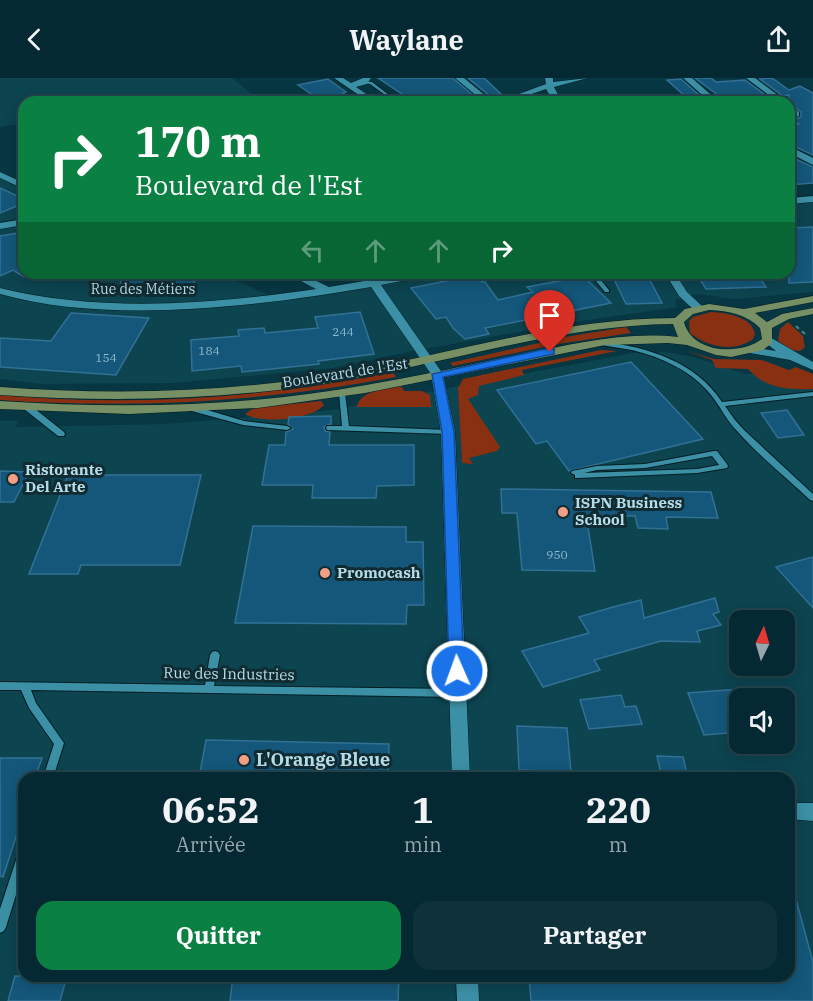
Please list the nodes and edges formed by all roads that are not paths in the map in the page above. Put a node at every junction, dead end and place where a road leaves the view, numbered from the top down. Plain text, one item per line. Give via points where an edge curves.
1 (338, 78) edge
2 (459, 78) edge
3 (584, 78) edge
4 (687, 78) edge
5 (750, 78) edge
6 (568, 79) edge
7 (365, 80) edge
8 (550, 82) edge
9 (350, 86) junction
10 (364, 96) edge
11 (388, 96) edge
12 (482, 96) edge
13 (516, 96) edge
14 (554, 96) edge
15 (708, 96) edge
16 (775, 96) edge
17 (795, 152) edge
18 (813, 162) edge
19 (18, 173) edge
20 (2, 176) edge
21 (18, 183) edge
22 (813, 199) edge
23 (795, 200) edge
24 (18, 223) edge
25 (0, 226) edge
26 (304, 279) edge
27 (399, 279) edge
28 (597, 279) edge
29 (674, 279) edge
30 (375, 284) junction
31 (0, 291) edge
32 (329, 291) junction
33 (607, 291) dead end
34 (813, 299) edge
35 (698, 308) junction
36 (813, 311) edge
37 (744, 312) junction
38 (678, 321) junction
39 (767, 334) junction
40 (691, 342) junction
41 (594, 343) junction
42 (754, 350) junction
43 (796, 359) junction
44 (428, 360) junction
45 (813, 366) edge
46 (437, 374) junction
47 (0, 391) edge
48 (342, 393) junction
49 (813, 394) edge
50 (719, 404) junction
51 (0, 405) edge
52 (27, 407) junction
53 (188, 407) junction
54 (287, 428) dead end
55 (330, 428) dead end
56 (346, 428) junction
57 (448, 432) junction
58 (61, 434) dead end
59 (576, 474) joint
60 (813, 498) edge
61 (215, 655) dead end
62 (1, 687) edge
63 (26, 687) junction
64 (209, 689) junction
65 (458, 693) junction
66 (50, 772) edge
67 (461, 772) edge
68 (795, 811) edge
69 (813, 812) edge
70 (18, 870) edge
71 (0, 927) edge
72 (467, 982) edge
73 (468, 1001) edge

1 - 9 street
2 - 12 street
3 - 6 street
4 - 15 street
5 - 16 street
6 - 8 street
7 - 9 street
7 - 11 lane
8 - 13 street
8 - 14 street
9 - 10 street
17 - 18 street
19 - 20 street
20 - 21 street
22 - 23 street
24 - 25 street
26 - 32 street
27 - 30 street, Rue des Métiers
28 - 33 lane
29 - 35 street
30 - 32 street, Rue des Métiers
30 - 44 street
31 - 32 street, Rue des Métiers via 46,302 138,306
34 - 37 main road
35 - 37 main road
35 - 38 main road
36 - 39 main road via 786,316
37 - 39 main road
38 - 40 main road via 682,335
38 - 44 main road, Boulevard de l'Est via 570,331
39 - 42 main road
39 - 43 street
40 - 41 main road, Boulevard de l'Est via 647,336
40 - 42 main road, Boulevard de l'Est via 715,352
41 - 46 main road, Boulevard de l'Est
41 - 50 lane via 638,349 670,361 710,389
42 - 43 street
43 - 45 street
44 - 46 street
44 - 47 main road, Boulevard de l'Est via 329,379 181,394
46 - 48 main road, Boulevard de l'Est
46 - 57 street
48 - 53 main road, Boulevard de l'Est
48 - 56 lane
49 - 50 lane
50 - 60 lane via 732,422
51 - 52 main road, Boulevard de l'Est
52 - 53 main road, Boulevard de l'Est
52 - 58 lane
53 - 54 lane via 243,423
55 - 56 lane
56 - 57 lane
57 - 65 street
59 - 59 lane via 697,471 724,466 714,453
61 - 64 lane
62 - 63 lane, Rue des Industries
63 - 64 lane, Rue des Industries
63 - 66 lane via 32,705 59,743
64 - 65 lane, Rue des Industries
65 - 67 street
68 - 69 street
70 - 71 lane
72 - 73 street

